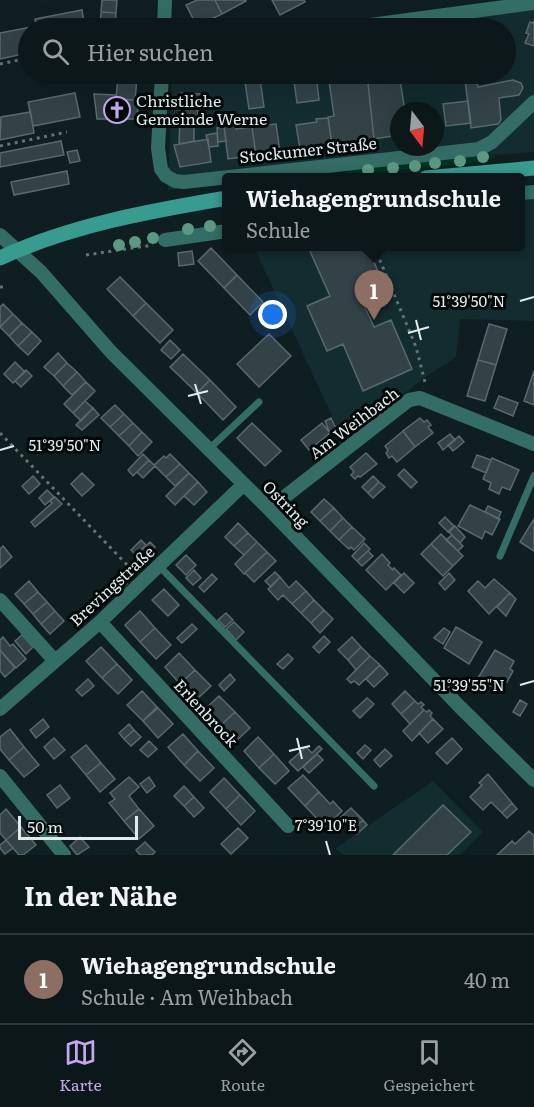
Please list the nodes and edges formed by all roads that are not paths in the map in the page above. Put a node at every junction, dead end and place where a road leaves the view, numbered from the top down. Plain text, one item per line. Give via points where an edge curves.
1 (165, 0) edge
2 (534, 3) edge
3 (164, 18) edge
4 (422, 18) edge
5 (162, 84) edge
6 (534, 102) edge
7 (534, 168) edge
8 (259, 173) edge
9 (474, 173) edge
10 (222, 177) edge
11 (222, 199) edge
12 (222, 232) edge
13 (0, 235) edge
14 (165, 240) road end
15 (16, 250) junction
16 (0, 258) edge
17 (258, 402) dead end
18 (534, 444) edge
19 (209, 449) junction
20 (534, 476) edge
21 (244, 484) junction
22 (269, 509) junction
23 (500, 556) dead end
24 (159, 566) junction
25 (0, 600) edge
26 (100, 622) junction
27 (55, 661) junction
28 (0, 709) edge
29 (0, 776) edge
30 (534, 780) edge
31 (374, 786) dead end
32 (288, 826) dead end
33 (64, 855) edge

1 - 3 street
2 - 4 street
5 - 10 street, Stockumer Straße via 161,169 175,181
6 - 8 street, Stockumer Straße via 492,142 479,149
7 - 9 main road
11 - 15 main road via 99,223
12 - 14 street
13 - 15 street, Ostring
15 - 16 main road
15 - 19 street, Ostring
17 - 19 lane
18 - 22 street, Am Weihbach via 420,398 409,400
19 - 21 street, Ostring
20 - 23 lane
21 - 22 street, Ostring
21 - 24 street, Brevingstraße
22 - 30 street, Ostring
24 - 26 street, Brevingstraße
24 - 31 lane
25 - 27 street
26 - 27 street, Brevingstraße
26 - 32 street, Erlenbrock
27 - 28 street, Brevingstraße
29 - 33 street

